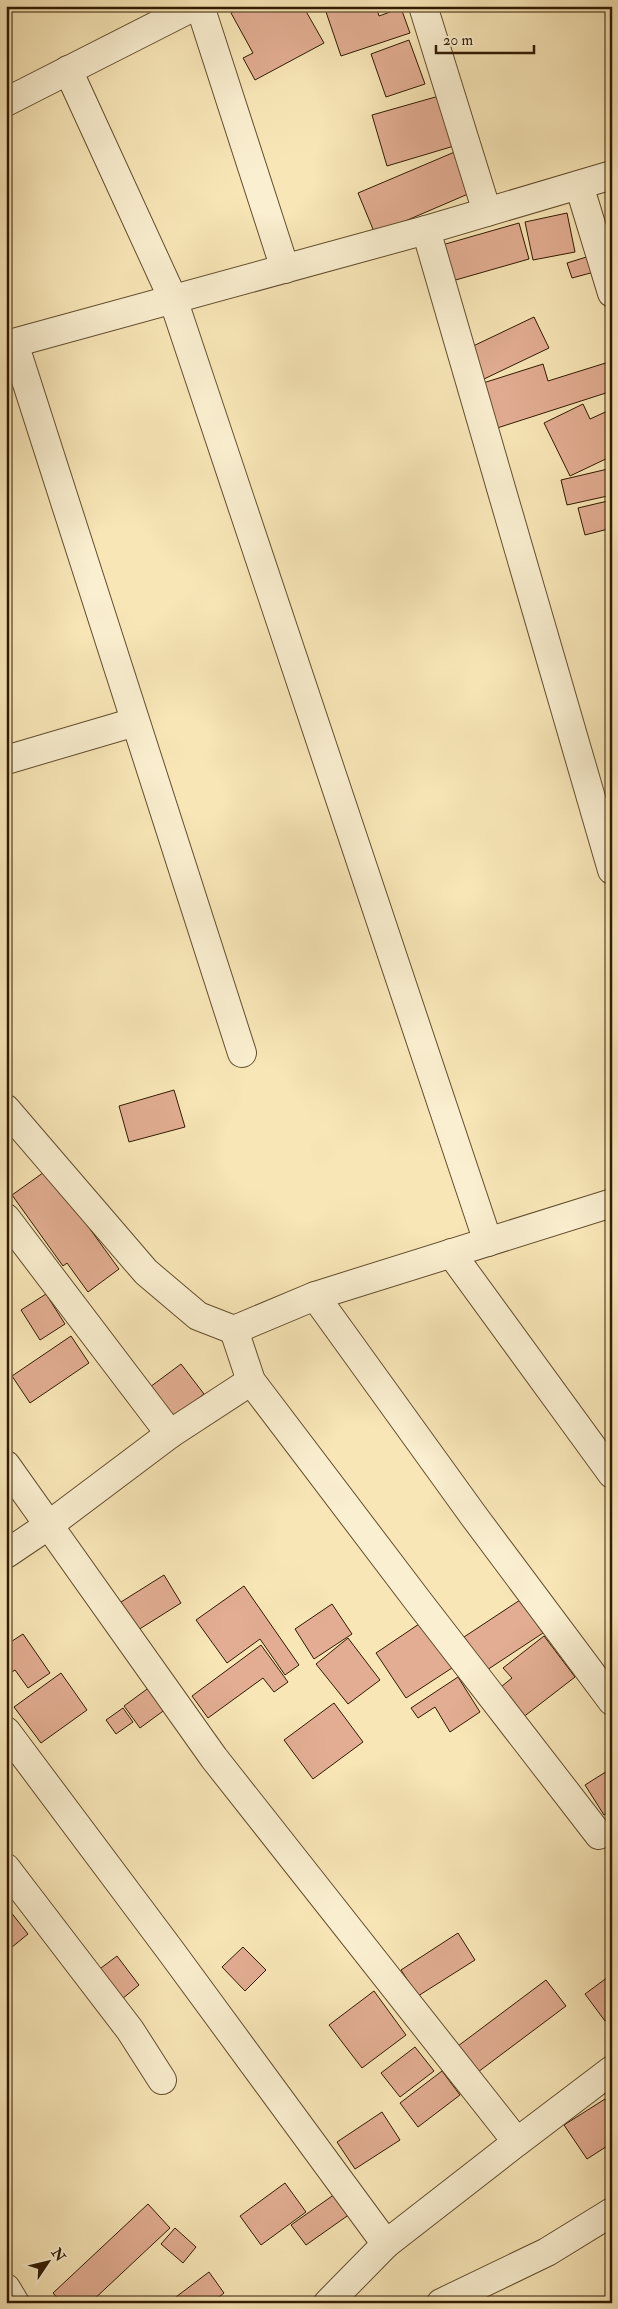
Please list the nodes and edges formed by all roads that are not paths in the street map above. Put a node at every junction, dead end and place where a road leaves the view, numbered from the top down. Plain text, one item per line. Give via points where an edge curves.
1 (195, 6) edge
2 (200, 6) edge
3 (423, 6) edge
4 (68, 70) junction
5 (6, 102) edge
6 (612, 175) edge
7 (579, 184) junction
8 (487, 212) junction
9 (426, 230) junction
10 (285, 269) junction
11 (612, 293) edge
12 (173, 299) junction
13 (10, 344) edge
14 (135, 722) junction
15 (6, 760) edge
16 (612, 870) edge
17 (242, 1053) dead end
18 (6, 1109) edge
19 (612, 1203) edge
20 (6, 1218) edge
21 (488, 1242) junction
22 (451, 1253) junction
23 (316, 1296) junction
24 (234, 1330) junction
25 (251, 1380) junction
26 (170, 1434) junction
27 (6, 1465) edge
28 (612, 1474) edge
29 (49, 1525) junction
30 (6, 1554) edge
31 (612, 1700) edge
32 (6, 1731) edge
33 (599, 1835) dead end
34 (6, 1868) edge
35 (612, 2070) edge
36 (162, 2080) dead end
37 (517, 2142) junction
38 (612, 2212) edge
39 (386, 2244) junction
40 (6, 2288) edge
41 (15, 2303) edge
42 (328, 2303) edge
43 (441, 2303) edge

1 - 4 street
2 - 10 street
3 - 8 street
4 - 5 street
4 - 12 street
6 - 7 street
7 - 8 street
7 - 11 street
8 - 9 street
9 - 10 street
9 - 16 street
10 - 12 street
12 - 13 street
12 - 21 street
13 - 14 street
14 - 15 street
14 - 17 street
18 - 24 street via 146,1272 198,1316
19 - 21 street
20 - 26 street
21 - 22 street
22 - 23 street
22 - 28 street
23 - 24 street
23 - 31 street via 473,1515
24 - 25 street
25 - 26 street
25 - 33 street
26 - 29 street
27 - 29 street
29 - 30 street
29 - 37 street via 214,1758
32 - 39 street
34 - 36 street via 130,2030
35 - 37 street
37 - 39 street
38 - 43 street via 547,2252
39 - 42 street
40 - 41 street

